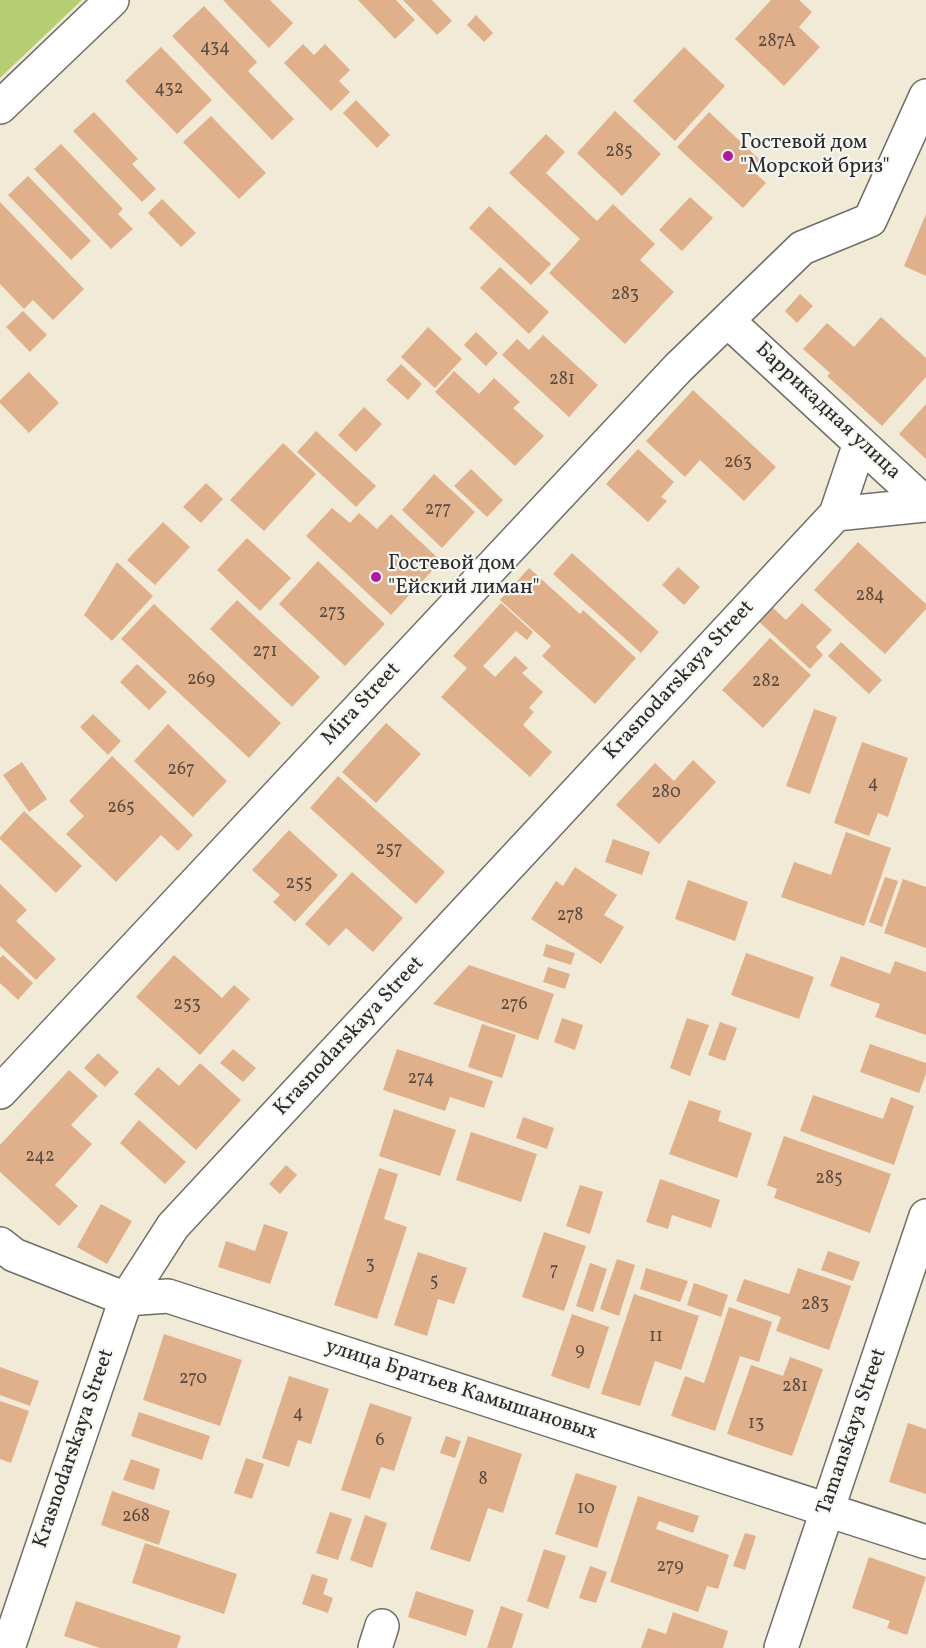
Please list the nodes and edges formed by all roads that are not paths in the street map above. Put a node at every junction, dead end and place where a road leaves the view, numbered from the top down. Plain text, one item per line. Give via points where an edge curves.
1 (112, 0) edge
2 (926, 96) edge
3 (0, 107) edge
4 (728, 321) junction
5 (860, 443) junction
6 (926, 504) edge
7 (836, 514) junction
8 (0, 1092) edge
9 (926, 1216) edge
10 (0, 1244) edge
11 (126, 1299) junction
12 (828, 1509) junction
13 (926, 1542) edge
14 (8, 1648) edge
15 (781, 1648) edge

1 - 3 street
2 - 4 street, Mira Street via 870,220 802,248
4 - 5 street, Баррикадная улица
4 - 8 street, Mira Street via 670,377
5 - 6 street, Баррикадная улица
5 - 7 street, Krasnodarskaya Street
6 - 7 street
7 - 11 street, Krasnodarskaya Street via 173,1226
9 - 12 street, Tamanskaya Street
10 - 11 street, улица Братьев Камышановых via 14,1255
11 - 12 street, улица Братьев Камышановых via 168,1296
11 - 14 street, Krasnodarskaya Street
12 - 13 street, улица Братьев Камышановых
12 - 15 street, Tamanskaya Street

